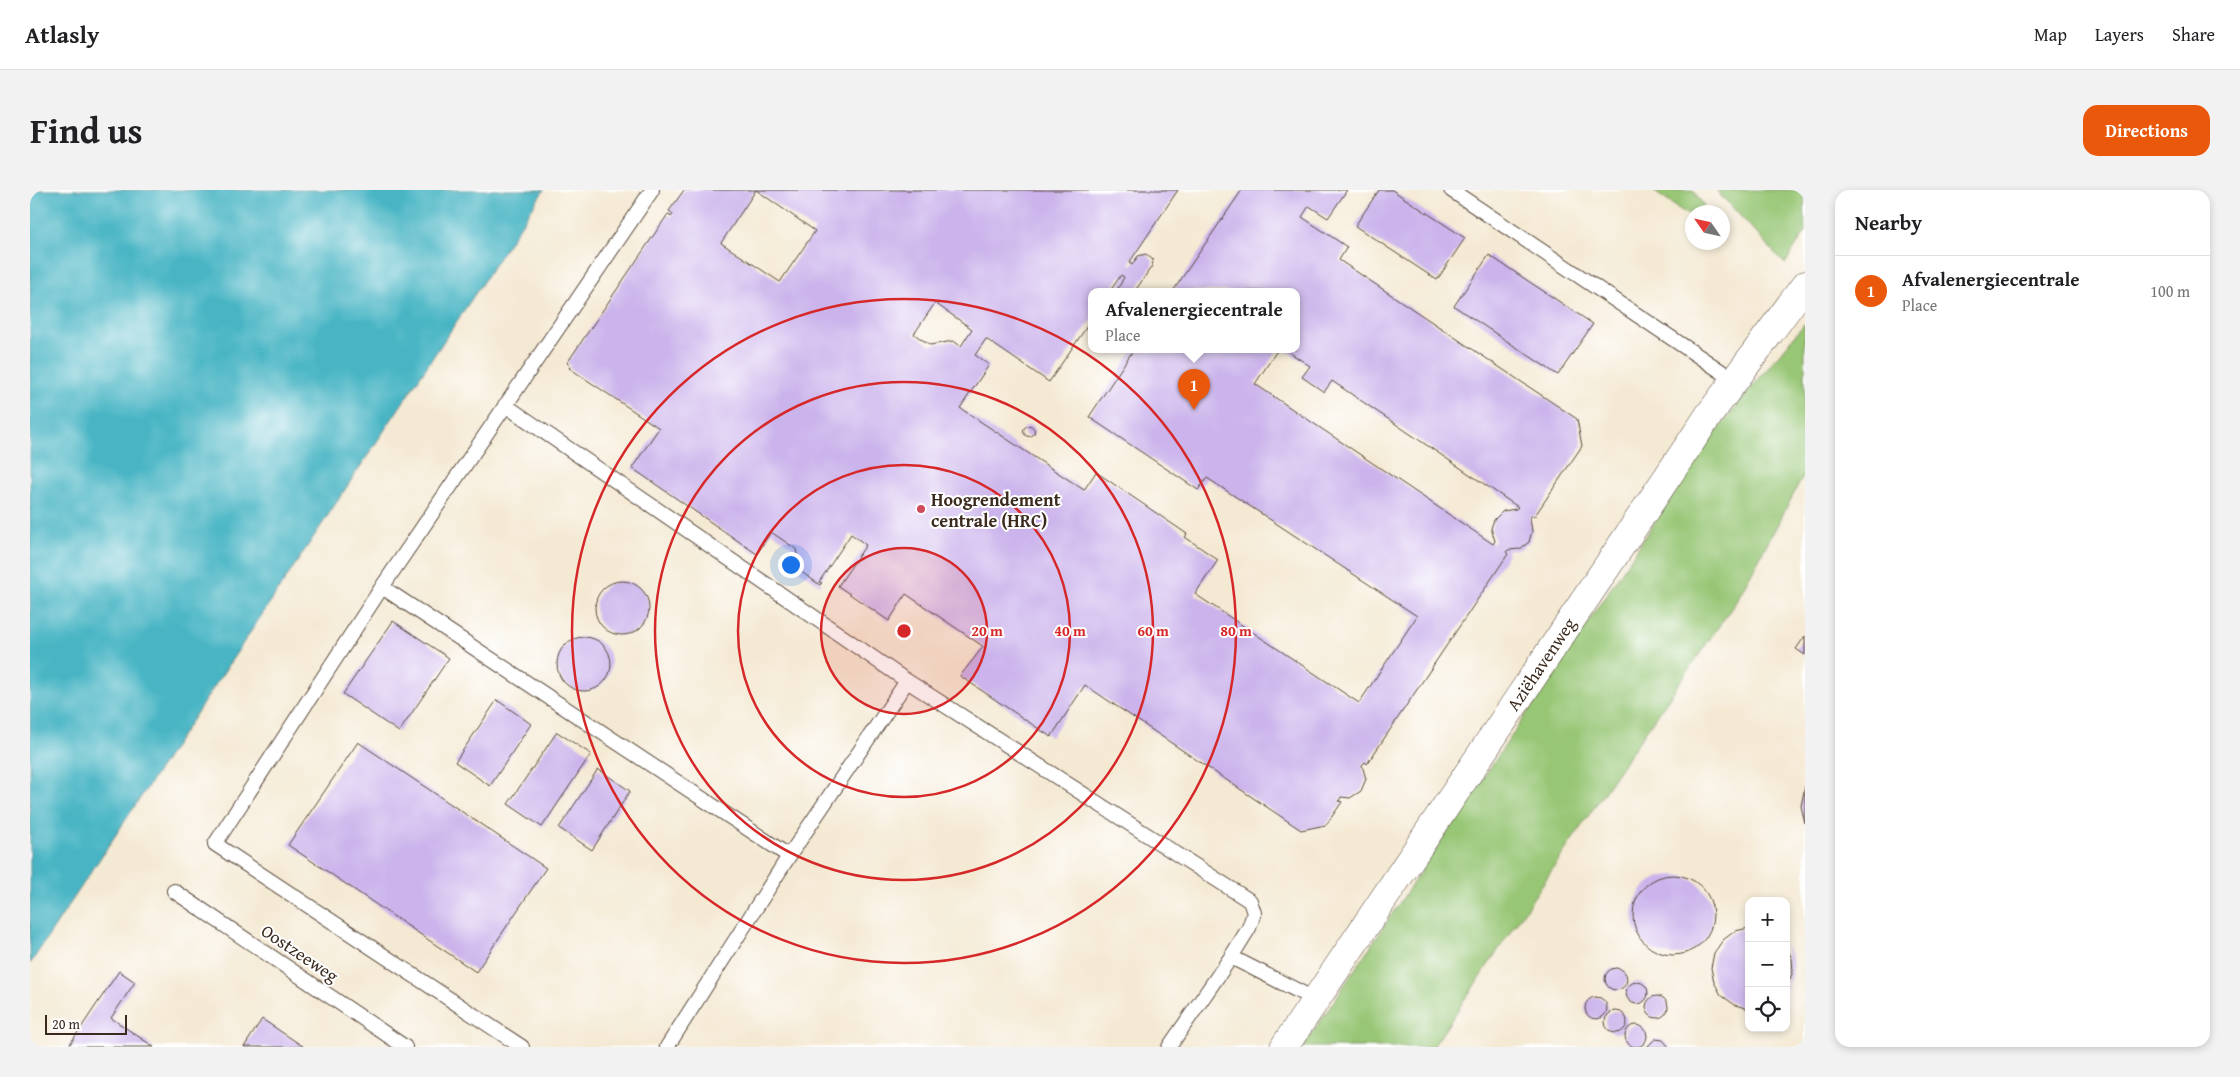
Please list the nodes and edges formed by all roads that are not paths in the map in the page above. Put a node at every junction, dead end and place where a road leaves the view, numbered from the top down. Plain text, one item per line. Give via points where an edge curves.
1 (652, 190) edge
2 (1452, 190) edge
3 (1805, 285) edge
4 (1734, 380) junction
5 (505, 405) junction
6 (382, 587) junction
7 (906, 681) junction
8 (789, 856) junction
9 (174, 891) dead end
10 (1231, 957) junction
11 (1316, 1000) junction
12 (405, 1047) edge
13 (522, 1047) edge
14 (667, 1047) edge
15 (1169, 1047) edge
16 (1284, 1047) edge

1 - 5 lane
2 - 4 lane
3 - 4 street, Aziëhavenweg
4 - 11 street, Aziëhavenweg
5 - 6 lane
5 - 7 lane
6 - 8 lane
6 - 13 lane via 215,844
7 - 8 lane
7 - 10 lane via 1250,901 1254,913 1250,928
8 - 14 lane
9 - 12 lane, Oostzeeweg
10 - 11 lane
10 - 15 lane
11 - 16 street, Aziëhavenweg

